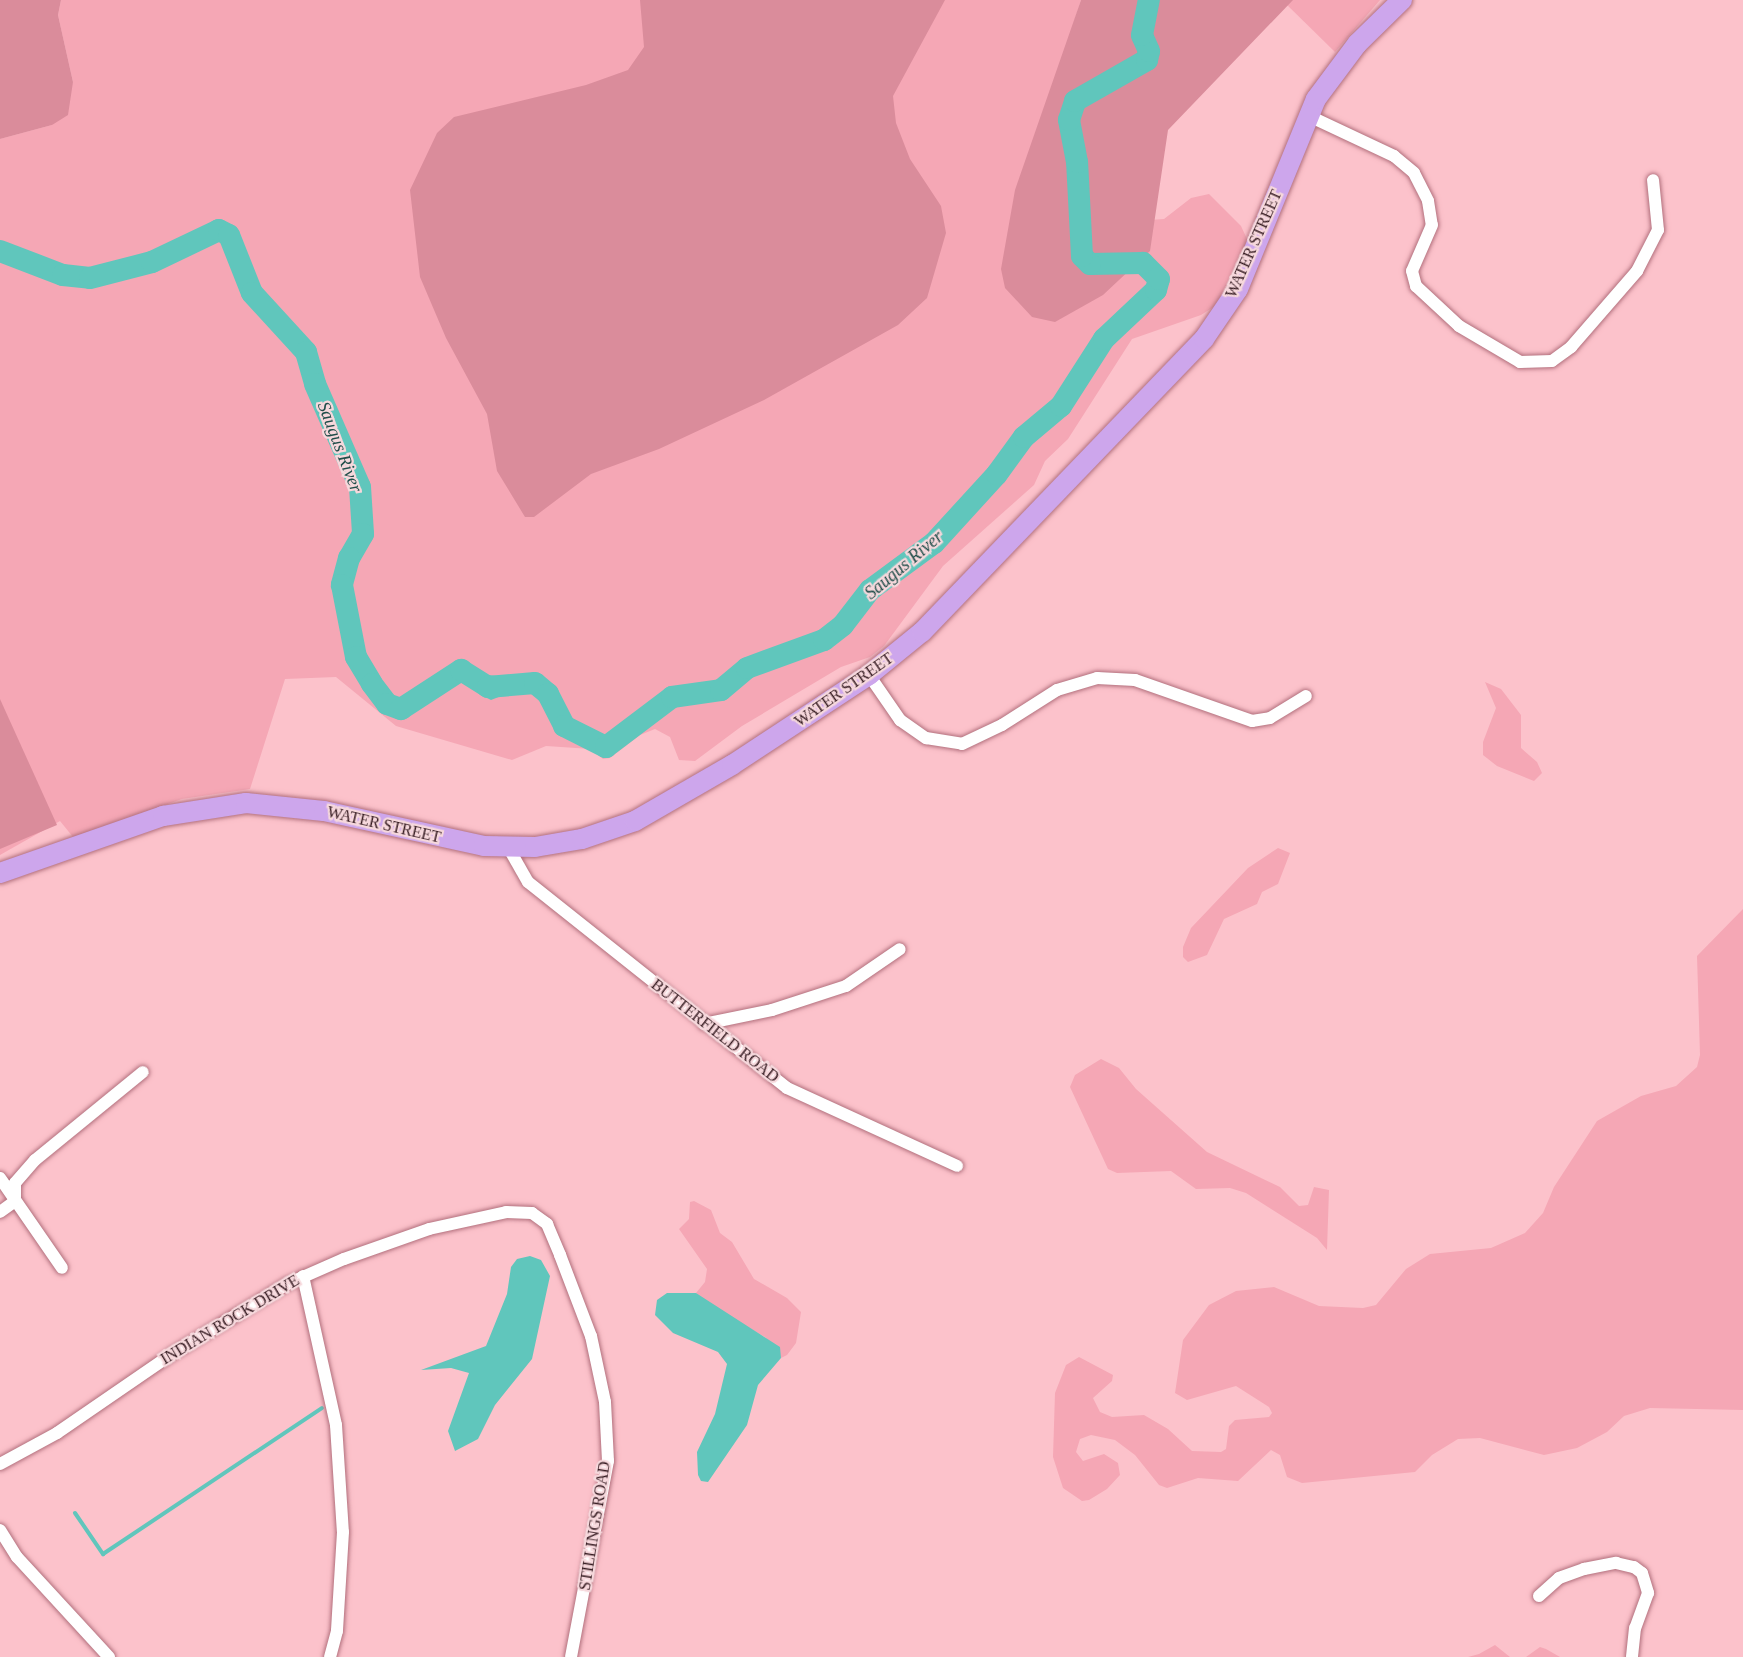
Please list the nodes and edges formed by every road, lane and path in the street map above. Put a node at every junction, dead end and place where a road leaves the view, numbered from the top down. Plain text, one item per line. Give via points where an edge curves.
1 (1402, 0) edge
2 (1309, 116) junction
3 (1653, 180) dead end
4 (869, 675) junction
5 (1306, 696) dead end
6 (507, 847) junction
7 (0, 873) edge
8 (900, 949) dead end
9 (704, 1024) junction
10 (143, 1072) dead end
11 (957, 1166) dead end
12 (0, 1178) edge
13 (15, 1201) junction
14 (0, 1212) edge
15 (547, 1224) joint
16 (62, 1269) dead end
17 (303, 1276) junction
18 (0, 1464) edge
19 (0, 1530) edge
20 (1539, 1596) dead end
21 (109, 1657) edge
22 (330, 1657) edge
23 (571, 1657) edge
24 (1632, 1657) edge

1 - 2 main road, WATER STREET via 1357,44 1316,99
2 - 3 street via 1394,156 1414,173 1428,201 1432,225 1412,271 1416,286 1459,326 1520,362 1552,361 1571,347 1637,271 1658,230
2 - 4 main road, WATER STREET via 1238,290 1204,339 980,575 922,632
4 - 5 street via 900,720 926,738 962,744 1002,725 1058,690 1097,678 1135,680 1252,721 1270,718
4 - 6 main road, WATER STREET via 653,813 582,839
6 - 7 main road, WATER STREET via 449,841 303,807 246,803 163,816
6 - 9 street, BUTTERFIELD ROAD via 528,882
8 - 9 street via 846,986 772,1010
9 - 11 street, BUTTERFIELD ROAD via 788,1088
10 - 13 street via 35,1160 15,1183
12 - 13 street
13 - 14 street
13 - 16 street
15 - 17 street, INDIAN ROCK DRIVE via 532,1213 506,1212 429,1229
15 - 23 street, STILLINGS ROAD via 591,1336 604,1402 608,1461
17 - 18 street, INDIAN ROCK DRIVE via 172,1354 57,1433
17 - 22 street via 336,1425 343,1532 337,1631
19 - 21 street via 17,1557
20 - 24 street via 1559,1578 1584,1569 1616,1563 1634,1567 1642,1573 1648,1593 1635,1628

